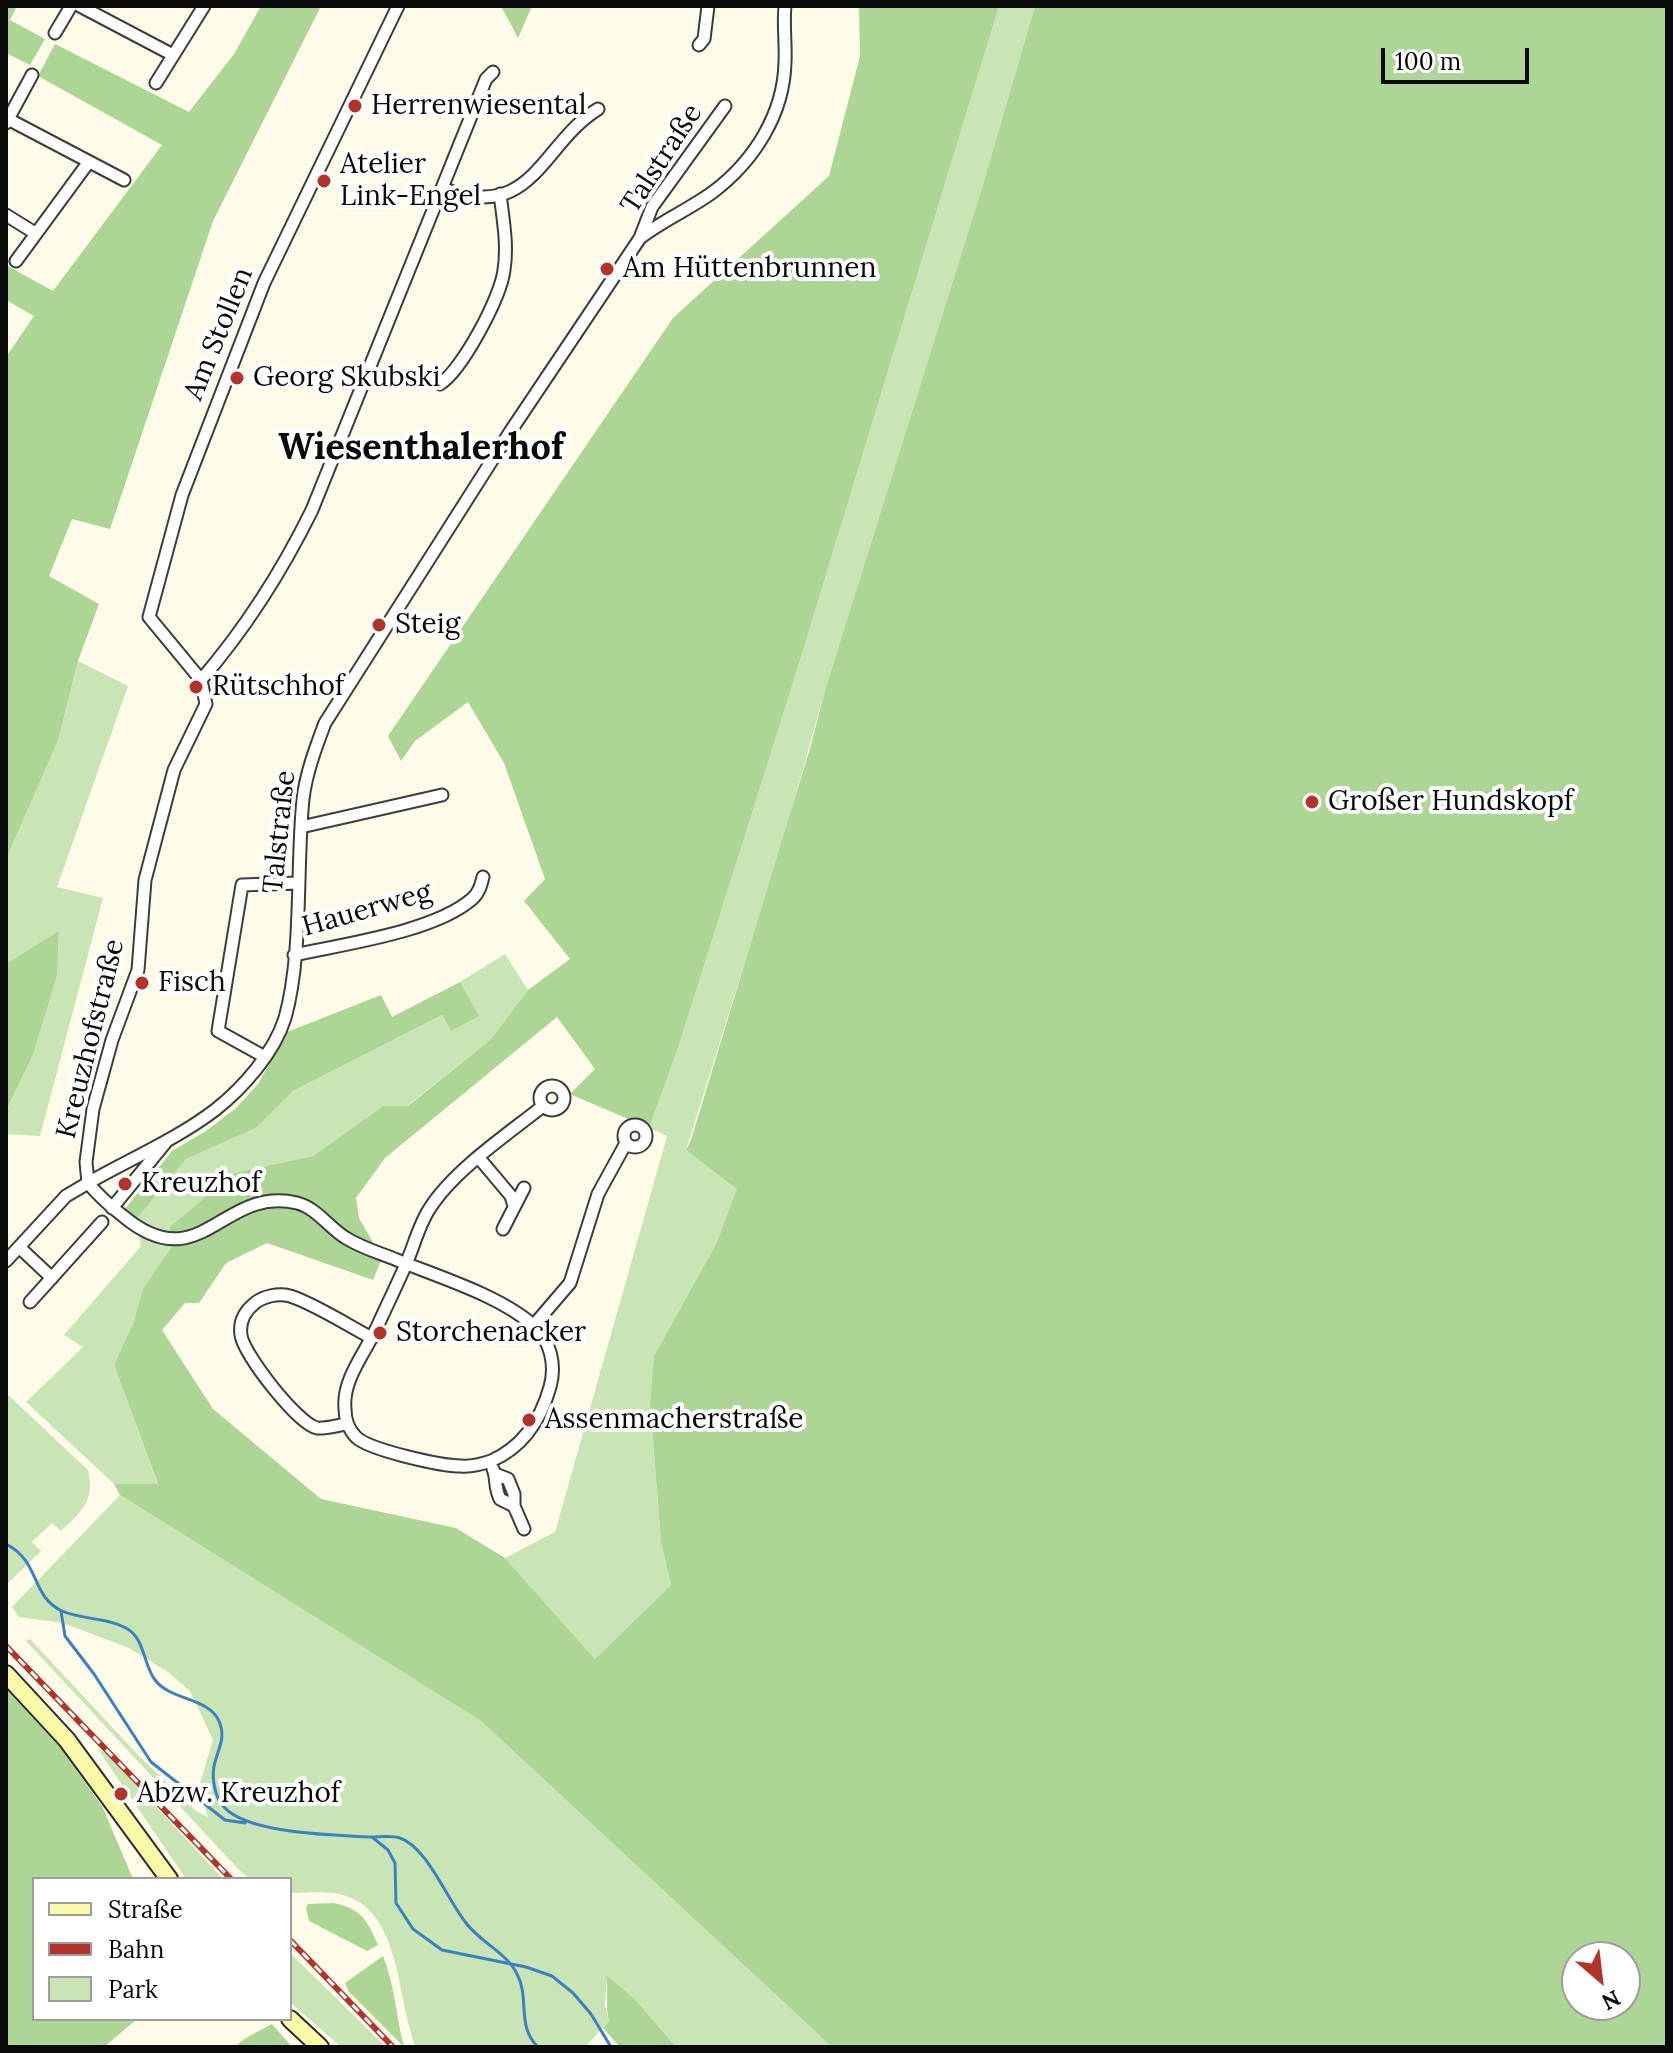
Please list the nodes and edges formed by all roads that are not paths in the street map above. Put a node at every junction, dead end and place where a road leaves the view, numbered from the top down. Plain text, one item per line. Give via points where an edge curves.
1 (71, 6) edge
2 (80, 6) edge
3 (204, 6) edge
4 (398, 6) edge
5 (708, 6) edge
6 (785, 6) edge
7 (55, 33) dead end
8 (699, 45) dead end
9 (173, 55) junction
10 (493, 72) dead end
11 (32, 75) dead end
12 (156, 83) dead end
13 (725, 106) dead end
14 (598, 109) dead end
15 (7, 121) edge
16 (88, 163) junction
17 (124, 180) dead end
18 (442, 188) junction
19 (500, 194) junction
20 (6, 215) edge
21 (35, 233) junction
22 (640, 238) junction
23 (16, 261) dead end
24 (440, 384) dead end
25 (201, 680) junction
26 (442, 795) dead end
27 (301, 827) junction
28 (483, 877) dead end
29 (298, 883) junction
30 (294, 955) junction
31 (265, 1057) junction
32 (543, 1106) dead end
33 (169, 1138) junction
34 (626, 1143) dead end
35 (479, 1158) junction
36 (88, 1183) junction
37 (524, 1188) dead end
38 (514, 1206) junction
39 (112, 1208) junction
40 (102, 1222) dead end
41 (503, 1229) dead end
42 (19, 1247) junction
43 (6, 1261) edge
44 (406, 1264) junction
45 (52, 1278) junction
46 (30, 1302) dead end
47 (534, 1325) junction
48 (372, 1338) junction
49 (347, 1424) junction
50 (489, 1461) junction
51 (524, 1529) dead end
52 (6, 1674) edge
53 (168, 1877) edge
54 (292, 2021) edge
55 (320, 2047) edge

1 - 7 street
2 - 9 street
3 - 9 street
4 - 25 street, Am Stollen via 264,283 182,495 149,617
5 - 8 street
6 - 22 street, Talstraße via 781,91 758,146 712,193
9 - 12 street
10 - 18 street
11 - 15 street
13 - 22 street, Talstraße via 652,207
14 - 19 street via 537,173
15 - 16 street
16 - 17 street
16 - 21 street
18 - 19 street via 478,197
18 - 25 street via 312,510 246,621
19 - 24 street via 504,272 457,369
20 - 21 street
21 - 23 street
22 - 27 street, Talstraße via 325,723 310,764
25 - 36 street, Kreuzhofstraße via 206,704 174,770 145,880 138,970 93,1109
26 - 27 street
27 - 29 street, Talstraße
28 - 30 street, Hauerweg via 474,898 429,922
29 - 30 street, Talstraße
29 - 31 street via 242,885 218,1031
30 - 31 street, Talstraße via 284,1020
31 - 33 street, Talstraße via 216,1109
32 - 35 street
33 - 36 street, Talstraße
33 - 39 street, Talstraße
34 - 47 street via 598,1194 570,1283
35 - 38 street
35 - 44 street via 428,1210
36 - 39 street
36 - 42 street, Kreuzhofstraße via 66,1196
37 - 38 street
38 - 41 street
39 - 44 street via 145,1233 177,1240 263,1202 299,1203 345,1238
40 - 45 street
42 - 43 street, Kreuzhofstraße
42 - 45 street
44 - 47 street via 463,1285
44 - 48 street
45 - 46 street
47 - 50 street via 551,1350 553,1377 546,1402 529,1432
48 - 49 street via 347,1388
48 - 49 street via 289,1295 264,1297 241,1322 240,1338 250,1356 297,1414 315,1428
49 - 50 street via 370,1447 461,1466
50 - 51 street via 495,1474 508,1479
52 - 53 street via 67,1740
54 - 55 street

